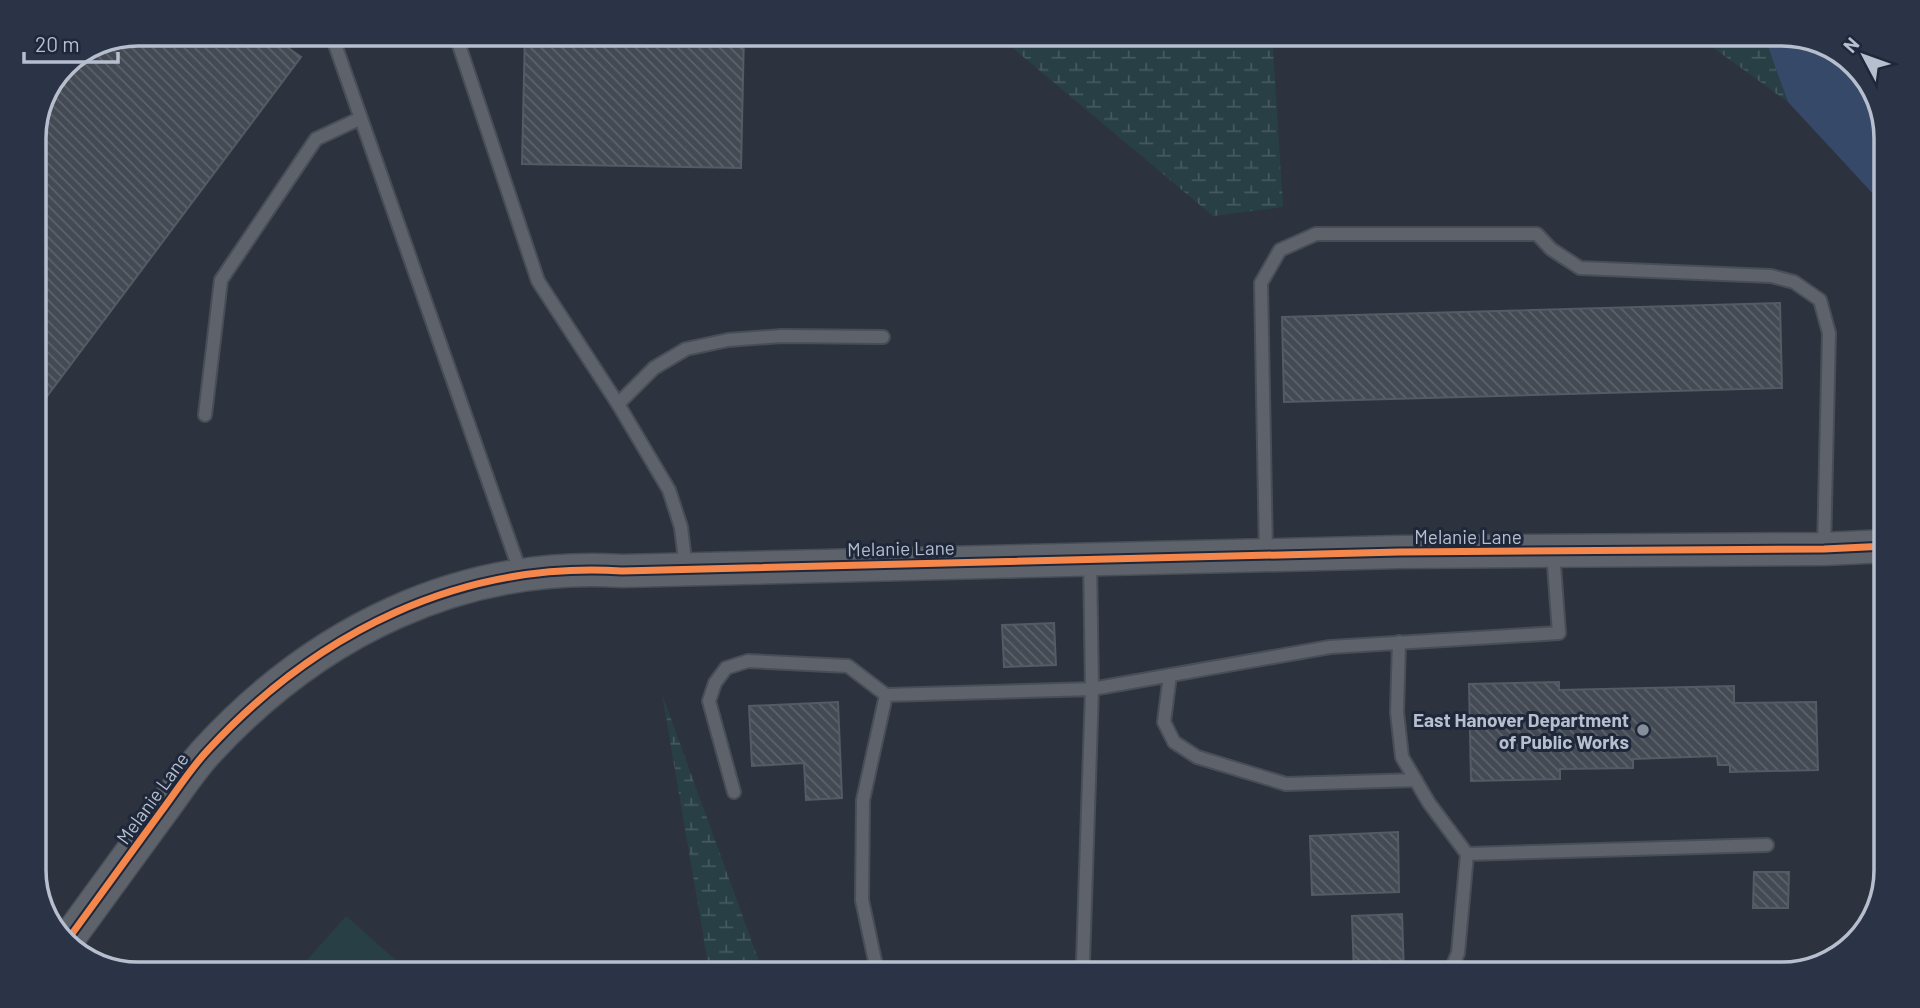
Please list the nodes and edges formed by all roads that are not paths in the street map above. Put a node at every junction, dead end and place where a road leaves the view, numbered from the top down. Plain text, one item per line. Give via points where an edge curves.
1 (336, 46) edge
2 (459, 46) edge
3 (361, 118) junction
4 (883, 337) dead end
5 (618, 404) junction
6 (205, 415) dead end
7 (1874, 547) edge
8 (1824, 549) junction
9 (1553, 551) junction
10 (1266, 556) junction
11 (1090, 560) junction
12 (685, 569) junction
13 (522, 574) junction
14 (1399, 642) junction
15 (1170, 675) junction
16 (1092, 690) junction
17 (886, 695) junction
18 (1416, 780) junction
19 (734, 792) dead end
20 (1767, 845) dead end
21 (1466, 854) junction
22 (72, 935) edge
23 (875, 962) edge
24 (1083, 962) dead end
25 (1454, 962) edge

1 - 3 lane
2 - 5 lane via 538,281
3 - 6 lane via 316,139 221,280
3 - 13 lane
4 - 5 lane via 782,336 686,349 654,368
5 - 12 lane via 669,490 681,527
7 - 8 street, Melanie Lane
8 - 9 street, Melanie Lane
8 - 10 lane via 1829,333 1821,300 1794,282 1771,276 1580,268 1537,234 1316,234 1280,250 1261,283
9 - 10 street, Melanie Lane
9 - 14 lane via 1559,633
10 - 11 street, Melanie Lane
11 - 12 street, Melanie Lane
11 - 16 lane
12 - 13 street, Melanie Lane
13 - 22 street, Melanie Lane via 477,582 357,631 251,706 206,752
14 - 15 lane via 1330,647
14 - 18 lane via 1397,712 1402,757
15 - 16 lane
15 - 18 lane via 1164,722 1174,742 1197,757 1286,784
16 - 17 lane
16 - 24 lane
17 - 19 lane via 848,666 748,661 726,668 709,701
17 - 23 lane via 863,800 862,900
18 - 21 lane
20 - 21 lane
21 - 25 lane

